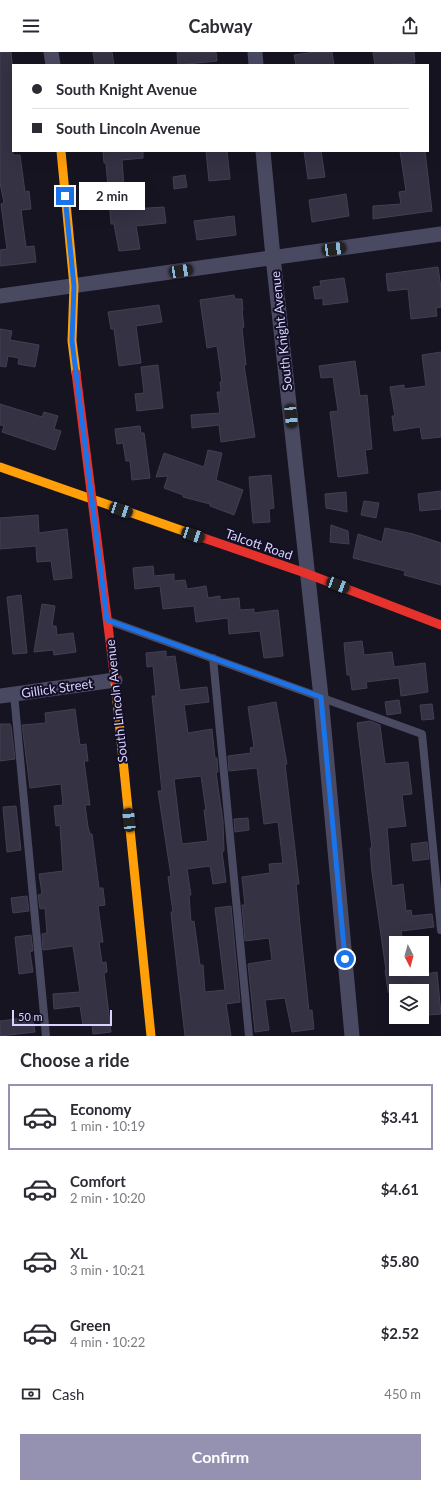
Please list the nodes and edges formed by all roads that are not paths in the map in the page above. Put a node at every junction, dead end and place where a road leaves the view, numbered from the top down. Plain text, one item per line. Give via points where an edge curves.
1 (51, 52) edge
2 (254, 52) edge
3 (53, 64) edge
4 (256, 64) edge
5 (61, 152) edge
6 (263, 152) edge
7 (441, 234) edge
8 (273, 257) junction
9 (74, 286) junction
10 (0, 296) edge
11 (0, 467) edge
12 (92, 500) junction
13 (308, 574) junction
14 (107, 620) junction
15 (441, 624) edge
16 (213, 658) junction
17 (114, 680) junction
18 (7, 695) edge
19 (321, 697) junction
20 (441, 930) edge
21 (46, 1036) edge
22 (151, 1036) edge
23 (249, 1036) edge
24 (352, 1036) edge

1 - 3 street
2 - 4 street
5 - 9 street, South Lincoln Avenue
6 - 8 street, South Knight Avenue
7 - 8 street
8 - 9 street
8 - 13 street, South Knight Avenue
9 - 10 street
9 - 12 street, South Lincoln Avenue via 72,341
11 - 12 street, Talcott Road
12 - 13 street, Talcott Road
12 - 14 street, South Lincoln Avenue
13 - 15 street, Talcott Road
13 - 19 street, South Knight Avenue
14 - 16 lane
14 - 17 street, South Lincoln Avenue
16 - 19 lane
16 - 23 lane
17 - 18 street, Gillick Street
17 - 22 street, South Lincoln Avenue
18 - 21 lane
19 - 20 lane via 422,734
19 - 24 street, South Knight Avenue

